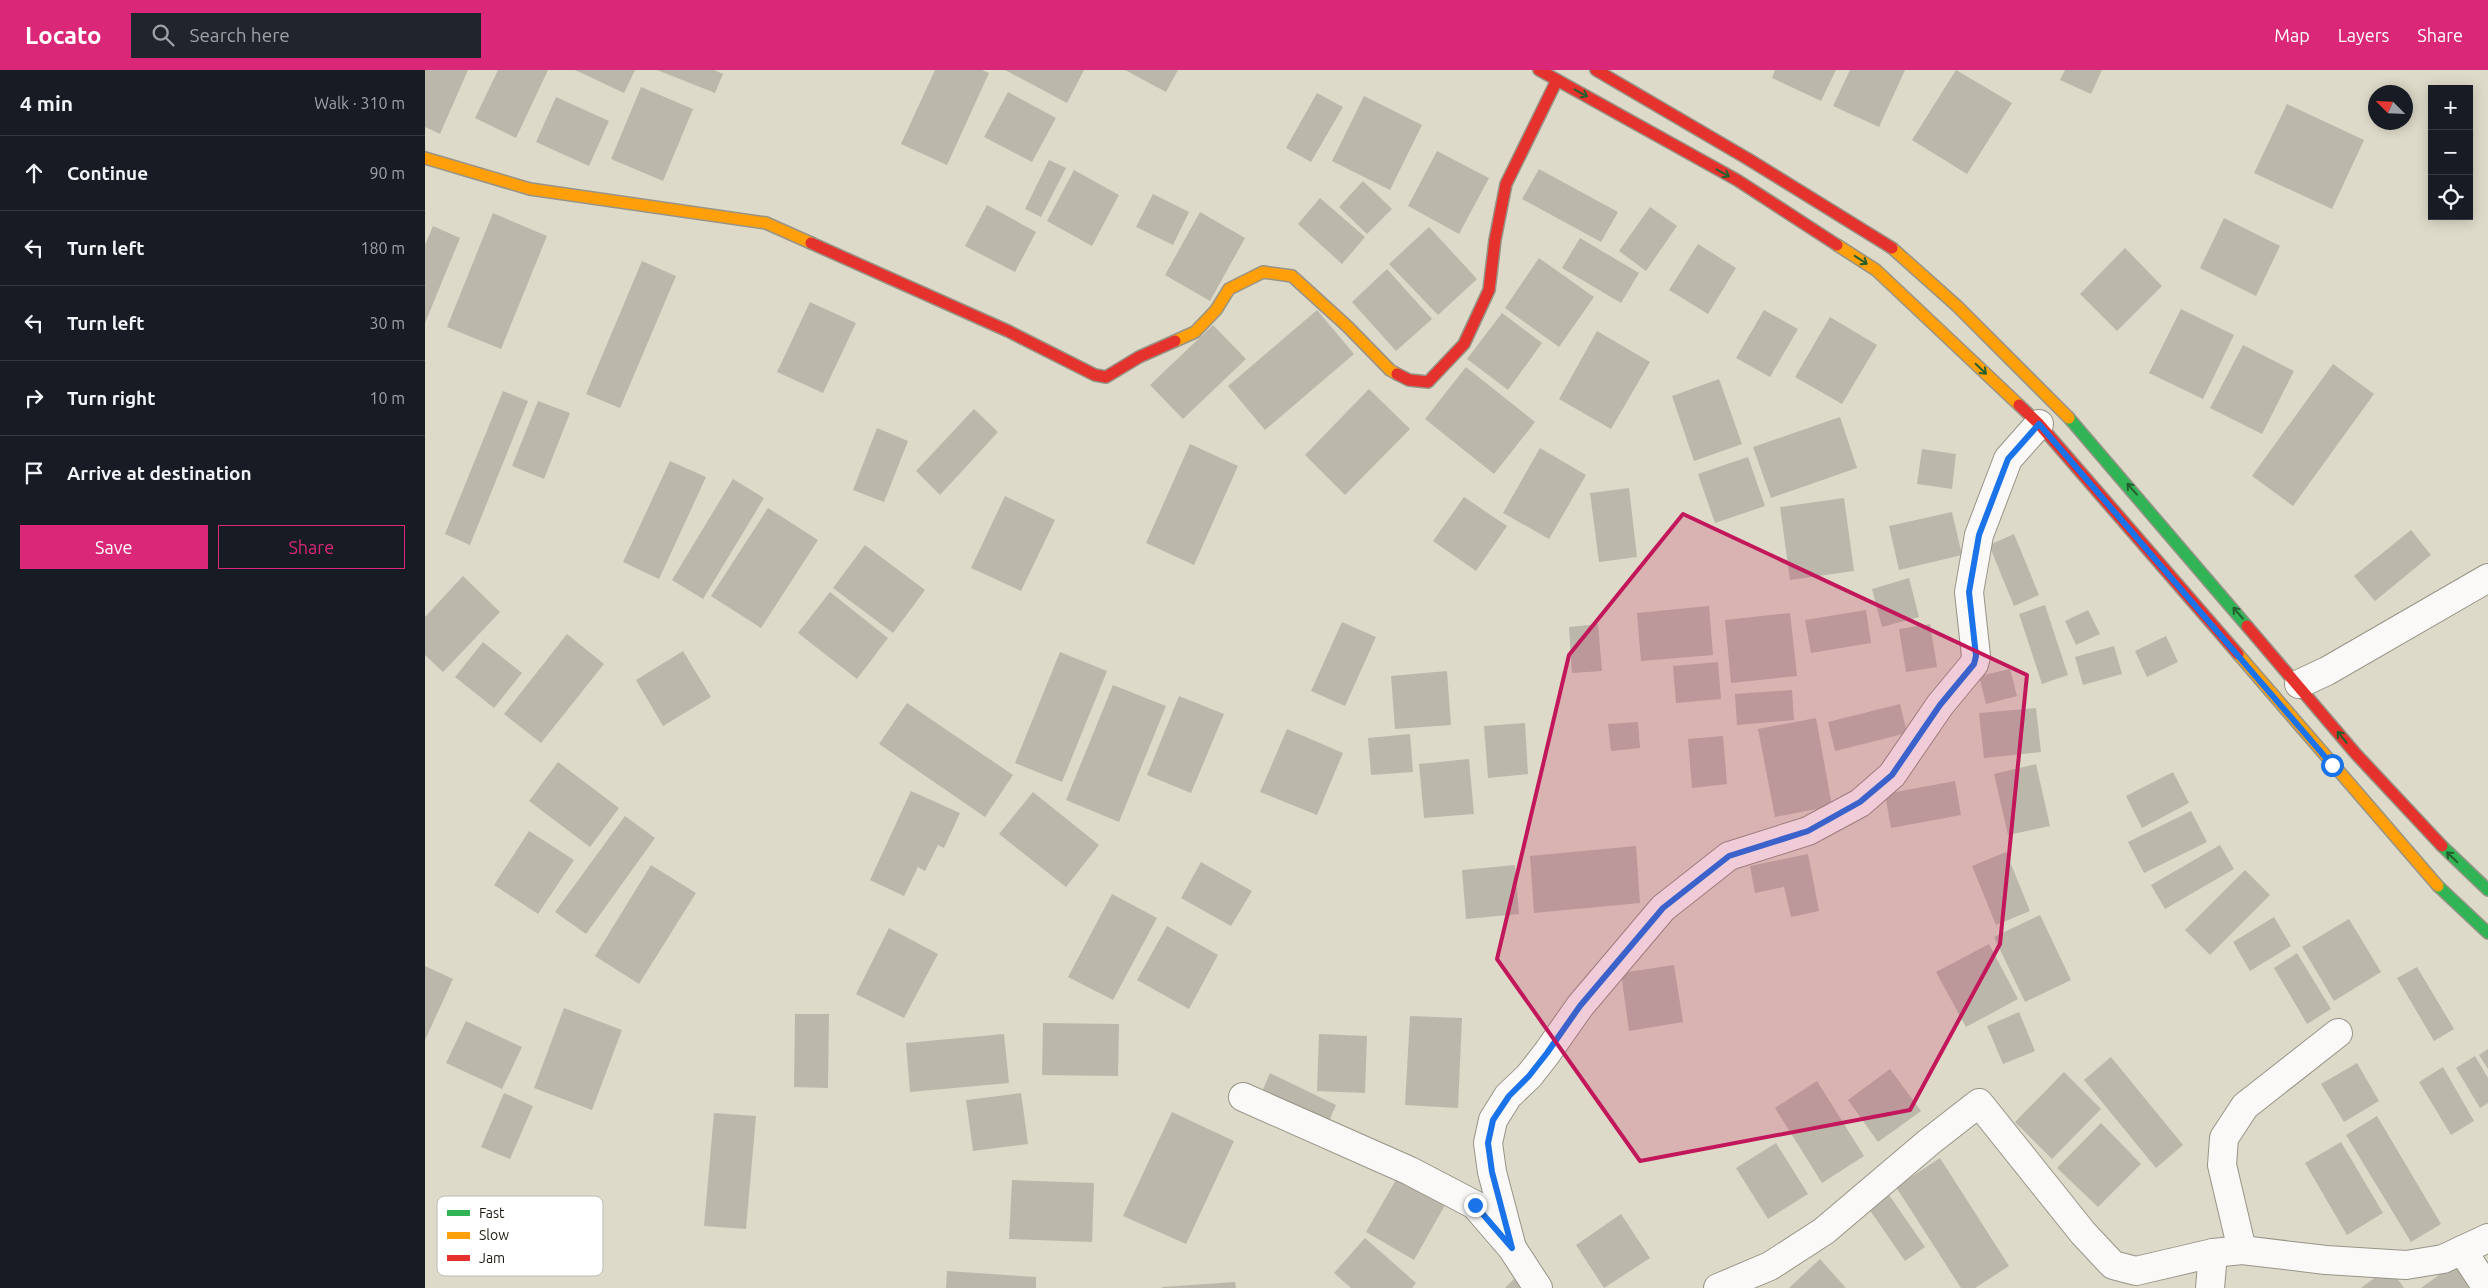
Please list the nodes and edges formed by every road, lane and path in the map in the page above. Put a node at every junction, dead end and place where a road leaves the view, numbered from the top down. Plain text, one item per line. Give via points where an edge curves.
1 (1539, 70) edge
2 (1596, 70) edge
3 (1557, 80) junction
4 (425, 158) edge
5 (2039, 424) junction
6 (2488, 578) edge
7 (2299, 684) junction
8 (2488, 890) edge
9 (2488, 933) edge
10 (2339, 1033) dead end
11 (1243, 1097) dead end
12 (2488, 1238) edge
13 (1512, 1248) junction
14 (2242, 1250) junction
15 (2462, 1250) junction
16 (2213, 1253) junction
17 (1538, 1288) edge
18 (1718, 1288) edge
19 (2210, 1288) edge
20 (2487, 1288) edge

1 - 3 main road
7 -> 2 main road via 2057,402 1921,274 1891,248 1845,218
3 - 4 main road via 1506,184 1489,290 1464,344 1428,382 1409,380 1390,370 1292,276 1263,272 1229,288 1216,310 1195,332 1139,357 1106,377 1095,375 1008,331 766,223 530,189
3 -> 5 main road via 1737,180 1876,270
5 - 9 main road via 2427,872
5 - 13 street via 2008,459 1979,535 1969,592 1976,656 1974,664 1940,705 1892,775 1860,802 1808,831 1729,856 1663,908 1580,1006 1493,1120 1488,1143 1492,1172
6 - 7 street
8 -> 7 main road via 2449,854 2356,754
10 - 14 street via 2245,1106 2224,1138 2221,1165
11 - 13 street via 1410,1171 1475,1205
12 - 15 street
13 - 17 street
14 - 15 street via 2326,1260 2406,1264 2443,1259
14 - 16 street
15 - 20 street
16 - 18 street via 2136,1271 2113,1265 2083,1234 1979,1103 1825,1230 1770,1266
16 - 19 street

